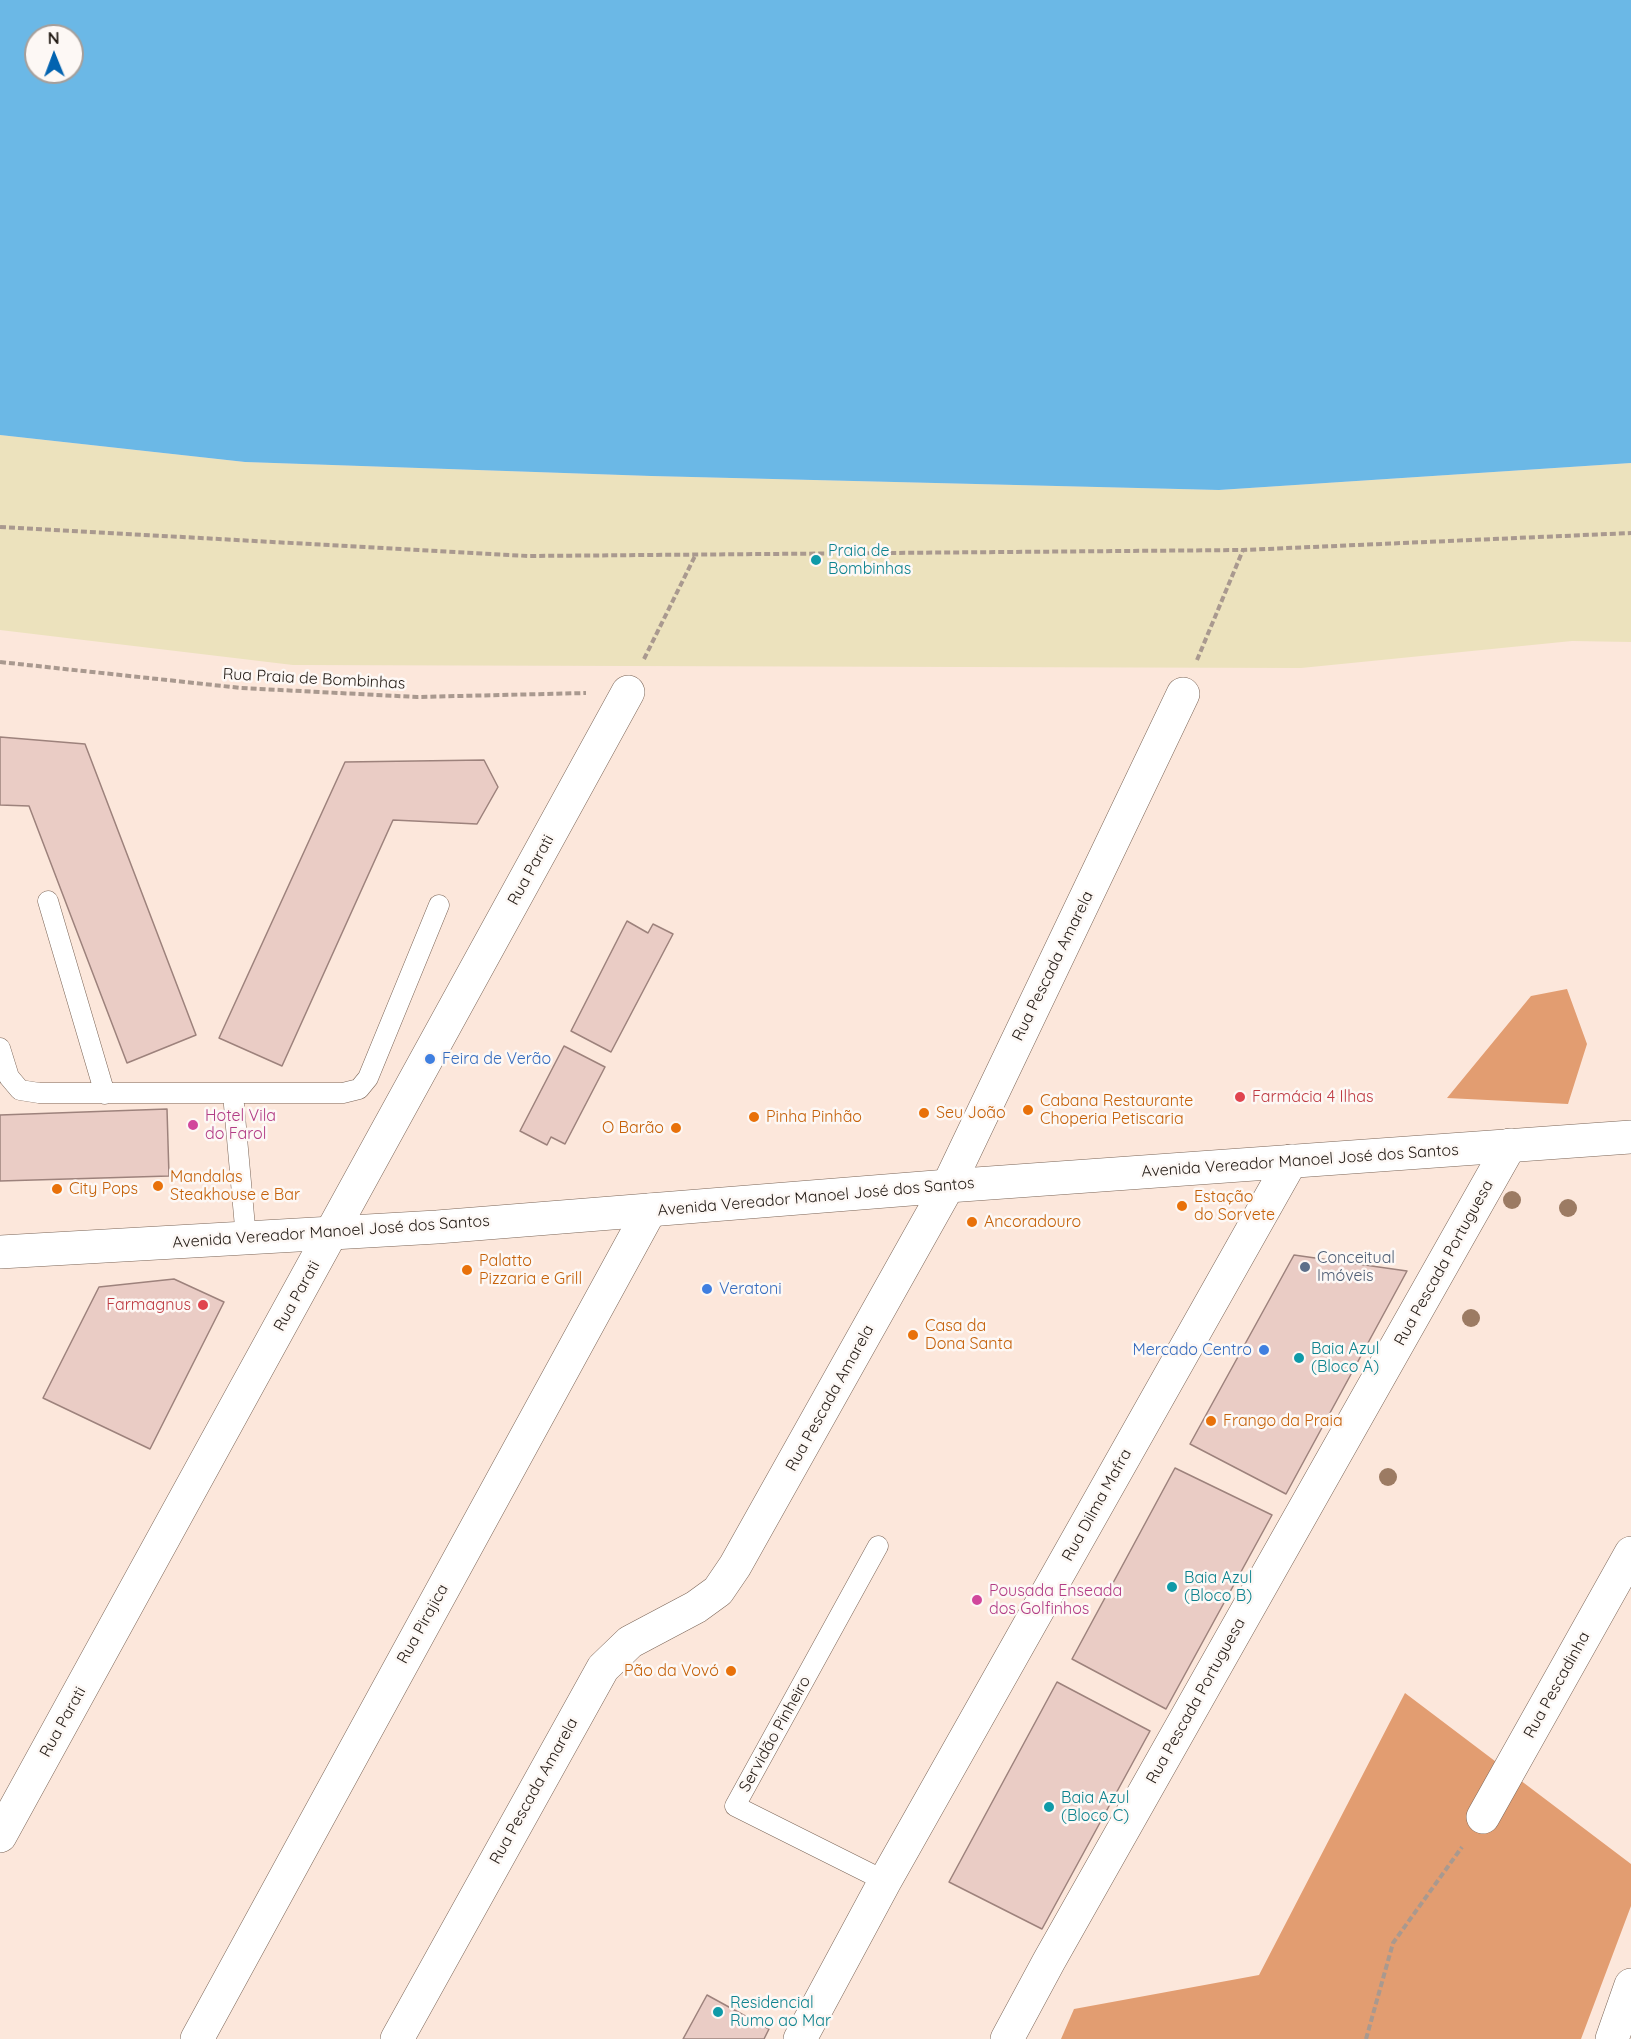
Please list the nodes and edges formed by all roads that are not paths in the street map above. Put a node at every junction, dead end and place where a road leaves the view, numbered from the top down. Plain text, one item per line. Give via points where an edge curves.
1 (628, 692) road end
2 (1183, 694) road end
3 (48, 901) dead end
4 (439, 905) dead end
5 (0, 1048) edge
6 (105, 1094) junction
7 (233, 1094) junction
8 (1631, 1137) edge
9 (1510, 1145) junction
10 (1291, 1161) junction
11 (948, 1186) junction
12 (650, 1210) junction
13 (331, 1234) junction
14 (246, 1238) junction
15 (0, 1252) edge
16 (878, 1546) dead end
17 (1631, 1553) edge
18 (1484, 1817) road end
19 (0, 1836) edge
20 (885, 1881) junction
21 (197, 2039) edge
22 (397, 2039) edge
23 (800, 2039) edge
24 (1007, 2039) edge

1 - 13 street, Rua Parati
2 - 11 street, Rua Pescada Amarela
3 - 6 lane
4 - 7 lane via 368,1078 359,1089 343,1093
5 - 6 lane via 9,1077 20,1090
6 - 7 lane
7 - 14 lane
8 - 9 street, Avenida Vereador Manoel José dos Santos
9 - 10 street, Avenida Vereador Manoel José dos Santos
9 - 24 street, Rua Pescada Portuguesa
10 - 11 street, Avenida Vereador Manoel José dos Santos
10 - 20 street, Rua Dilma Mafra
11 - 12 street, Avenida Vereador Manoel José dos Santos
11 - 22 street, Rua Pescada Amarela via 718,1591 630,1642 603,1668
12 - 13 street, Avenida Vereador Manoel José dos Santos
12 - 21 street, Rua Pirajica
13 - 14 street, Avenida Vereador Manoel José dos Santos
13 - 19 street, Rua Parati
14 - 15 street, Avenida Vereador Manoel José dos Santos
16 - 20 lane, Servidão Pinheiro via 735,1806
17 - 18 street, Rua Pescadinha
20 - 23 street, Rua Dilma Mafra

